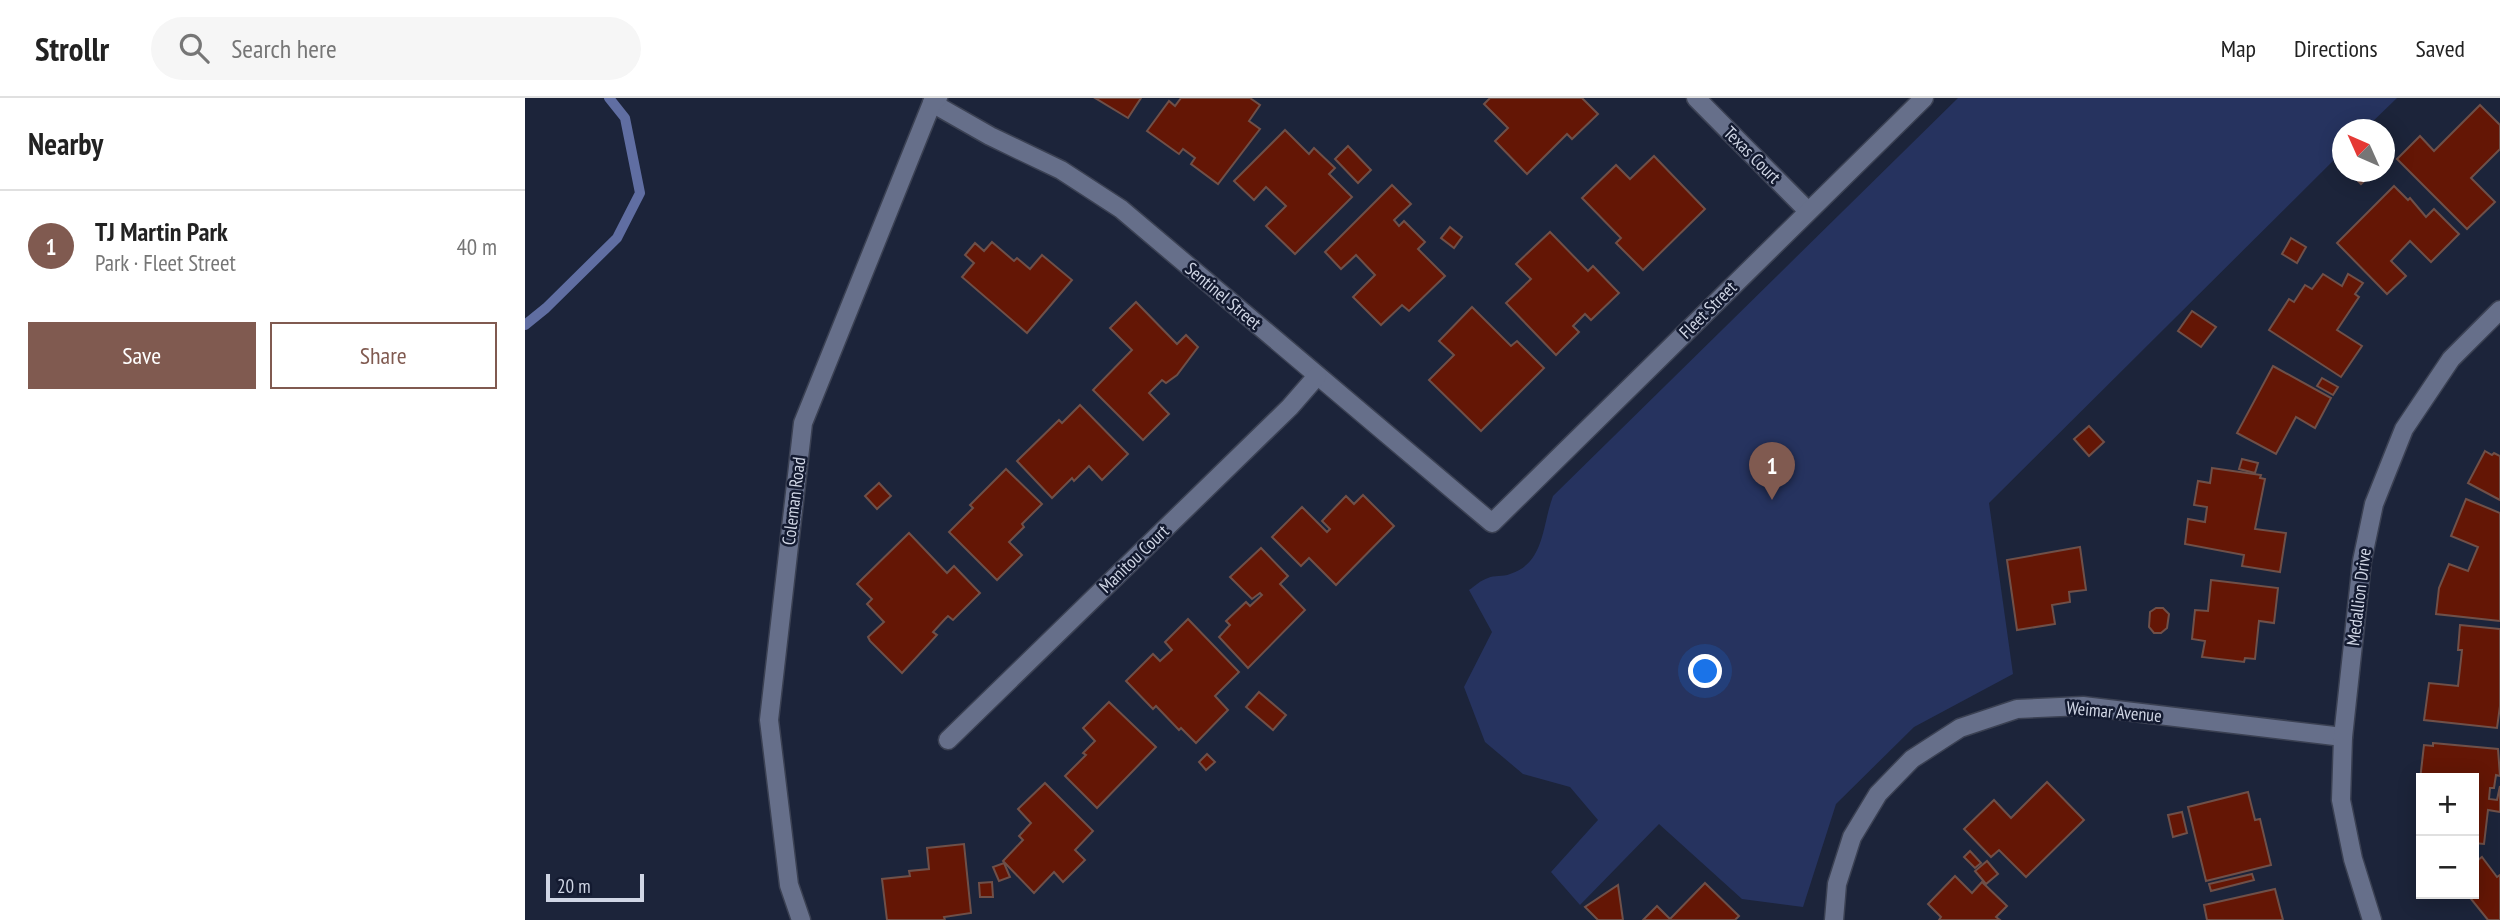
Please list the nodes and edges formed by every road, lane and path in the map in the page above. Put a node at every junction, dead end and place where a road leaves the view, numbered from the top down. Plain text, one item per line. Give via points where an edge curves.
1 (1696, 98) edge
2 (1924, 98) edge
3 (933, 100) edge
4 (1808, 211) junction
5 (2500, 310) edge
6 (1317, 376) junction
7 (1492, 523) joint
8 (2343, 737) junction
9 (948, 740) dead end
10 (801, 920) edge
11 (1834, 920) edge
12 (2372, 920) edge

1 - 4 street, Texas Court
2 - 4 street, Fleet Street
3 - 6 street, Sentinel Street via 990,136 1061,170 1121,209
3 - 10 street, Coleman Road via 803,423 769,720 789,884
4 - 7 street, Fleet Street
5 - 8 street, Medallion Drive via 2451,359 2404,429 2374,504 2362,561
6 - 7 street, Sentinel Street
6 - 9 street, Manitou Court
8 - 11 street, Weimar Avenue via 2083,706 2017,709 1959,728 1912,759 1878,794 1852,837 1837,884
8 - 12 street, Medallion Drive via 2341,800

